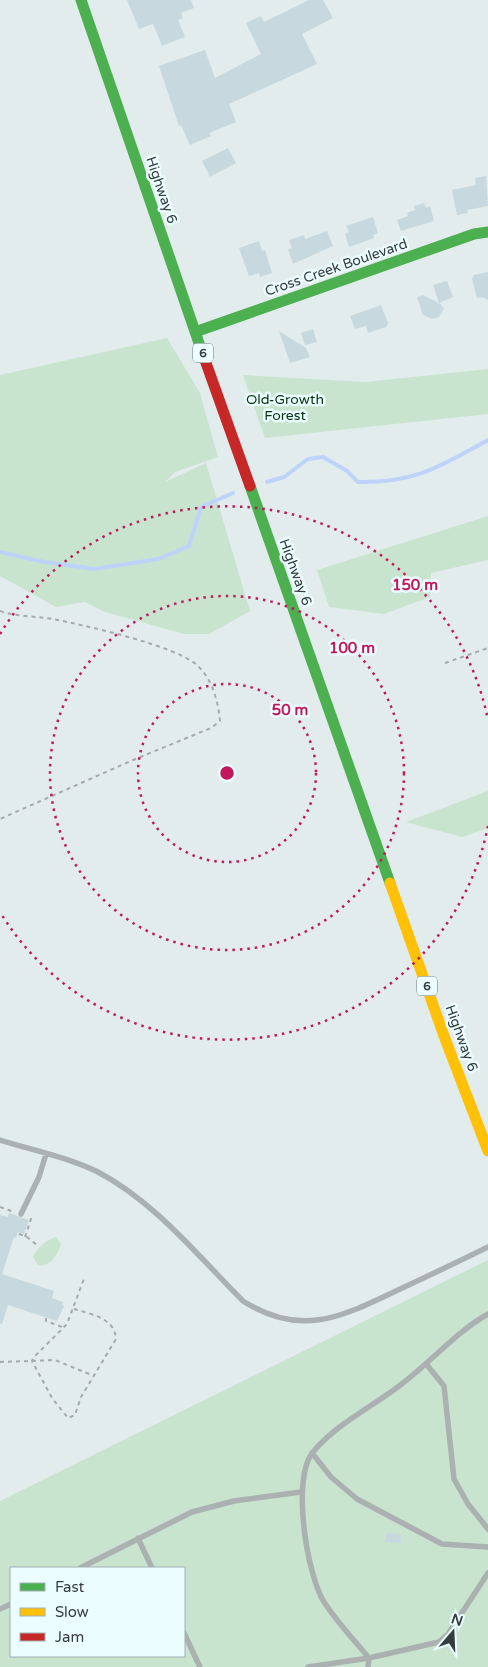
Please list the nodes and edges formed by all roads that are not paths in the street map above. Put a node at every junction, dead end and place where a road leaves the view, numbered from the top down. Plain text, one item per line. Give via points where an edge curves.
1 (81, 0) edge
2 (488, 232) edge
3 (195, 332) junction
4 (0, 1140) edge
5 (488, 1151) edge
6 (46, 1154) junction
7 (18, 1213) road end
8 (488, 1247) edge
9 (488, 1314) edge
10 (427, 1365) junction
11 (312, 1453) junction
12 (302, 1492) junction
13 (488, 1529) edge
14 (138, 1538) junction
15 (488, 1548) edge
16 (82, 1567) edge
17 (152, 1567) edge
18 (488, 1573) edge
19 (185, 1635) edge
20 (369, 1658) junction
21 (200, 1667) edge
22 (308, 1667) edge
23 (368, 1667) edge

1 - 3 main road, Highway 6 / 6
2 - 3 main road, Cross Creek Boulevard via 474,234
3 - 5 main road, Highway 6 / 6
4 - 6 lane
6 - 7 lane via 39,1177
6 - 8 lane via 97,1172 126,1190 155,1212 243,1301 270,1316 286,1320 317,1322 348,1314
9 - 10 lane via 470,1325
10 - 11 lane via 352,1418
10 - 13 lane via 444,1386 454,1479
11 - 12 lane
11 - 15 lane via 331,1477 357,1499 442,1544
12 - 14 lane via 212,1506
12 - 20 lane via 307,1546 323,1601
14 - 16 lane
14 - 17 lane
18 - 20 lane via 451,1630 439,1642
19 - 21 lane
20 - 22 lane
20 - 23 lane

